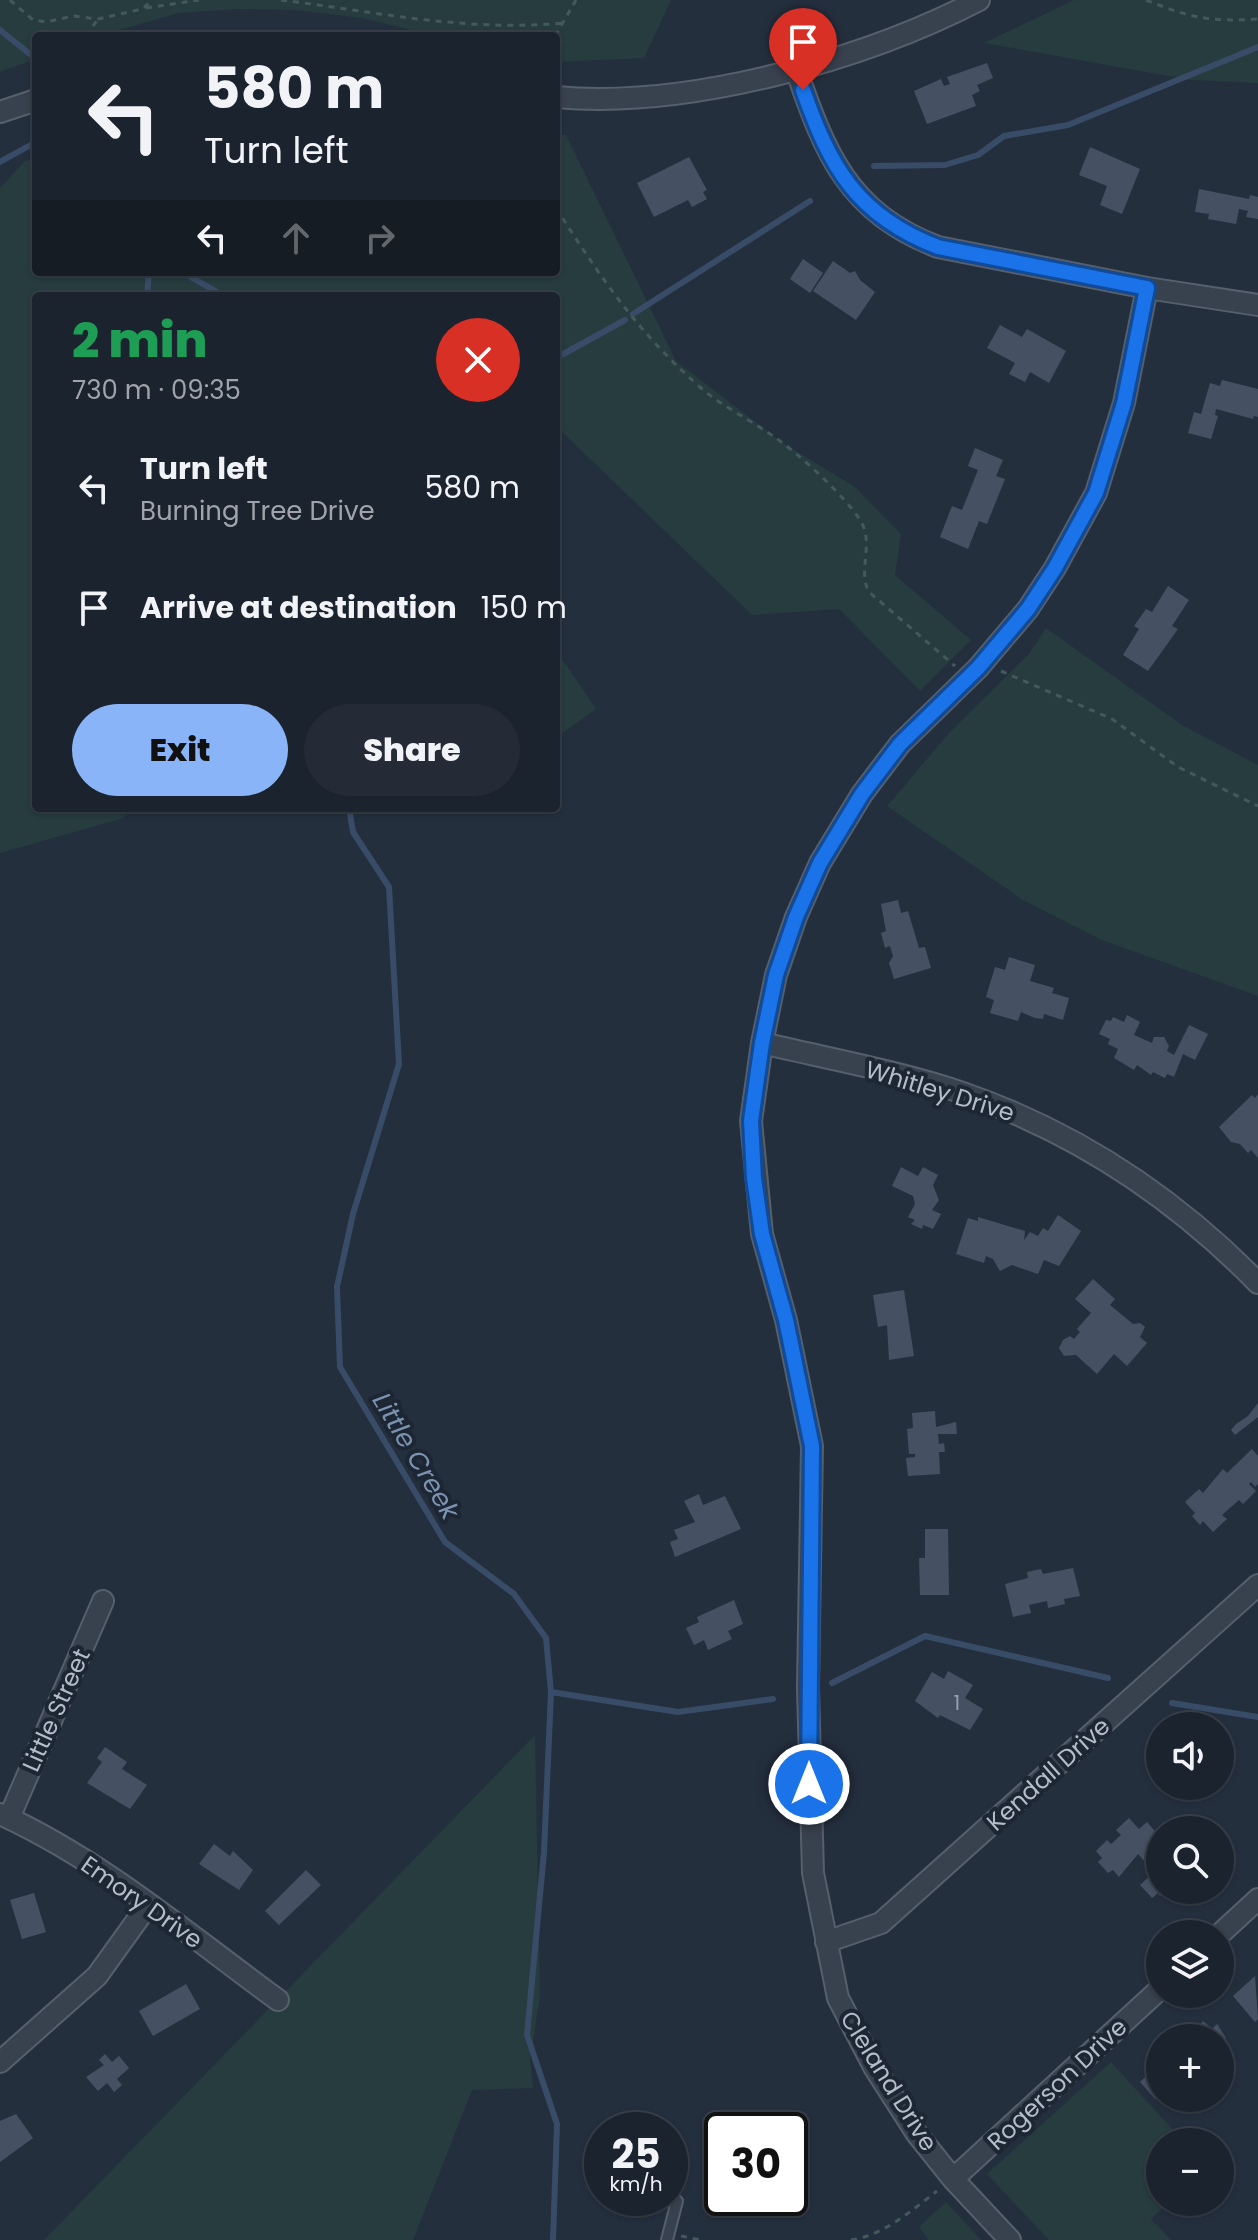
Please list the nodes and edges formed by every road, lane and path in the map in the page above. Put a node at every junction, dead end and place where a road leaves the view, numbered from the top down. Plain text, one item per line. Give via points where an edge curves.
1 (10, 0) edge
2 (153, 0) edge
3 (199, 0) edge
4 (281, 0) edge
5 (576, 0) edge
6 (979, 0) edge
7 (1146, 0) edge
8 (142, 9) junction
9 (98, 19) junction
10 (1258, 19) edge
11 (563, 23) junction
12 (89, 32) edge
13 (557, 32) edge
14 (796, 69) junction
15 (560, 97) edge
16 (32, 101) edge
17 (0, 112) edge
18 (560, 214) edge
19 (1147, 288) junction
20 (1258, 305) edge
21 (996, 668) dead end
22 (960, 669) dead end
23 (1258, 806) edge
24 (762, 1043) junction
25 (1258, 1283) edge
26 (1258, 1585) edge
27 (103, 1601) dead end
28 (4, 1816) edge
29 (1258, 1899) edge
30 (148, 1905) junction
31 (1234, 1921) edge
32 (826, 1942) junction
33 (278, 2000) dead end
34 (1146, 2002) edge
35 (0, 2062) edge
36 (953, 2179) junction
37 (673, 2216) edge
38 (668, 2237) edge
39 (701, 2240) edge
40 (851, 2240) edge
41 (1010, 2240) edge

1 - 9 path via 39,21
2 - 8 path
3 - 8 path
4 - 11 path via 470,26
5 - 11 path
6 - 14 street via 941,20
7 - 10 path via 1196,18
8 - 9 path
9 - 12 path
11 - 13 path
14 - 15 street via 722,87 634,97
14 - 19 street via 827,154 847,183 912,237 938,247
16 - 17 street
18 - 22 path via 653,344 719,402 782,442 850,507 865,530 869,592
19 - 20 street
19 - 24 street, Cleland Drive via 1124,403 1096,493 1028,609 978,668 900,744 820,863 776,975
21 - 23 path via 1112,719 1178,767
24 - 25 street, Whitley Drive via 908,1077 1031,1120 1156,1193
24 - 32 street, Cleland Drive via 751,1121 754,1178 762,1234 812,1446 809,1784 813,1873
26 - 32 street, Kendall Drive via 881,1923
27 - 28 street, Little Street
28 - 30 street, Emory Drive via 42,1834
29 - 31 street
30 - 33 street, Emory Drive
30 - 35 street via 97,1976
32 - 36 street, Cleland Drive via 838,1998 874,2067
34 - 36 street, Rogerson Drive
36 - 40 path via 898,2221
36 - 41 street, Cleland Drive
37 - 38 lane
38 - 39 path

